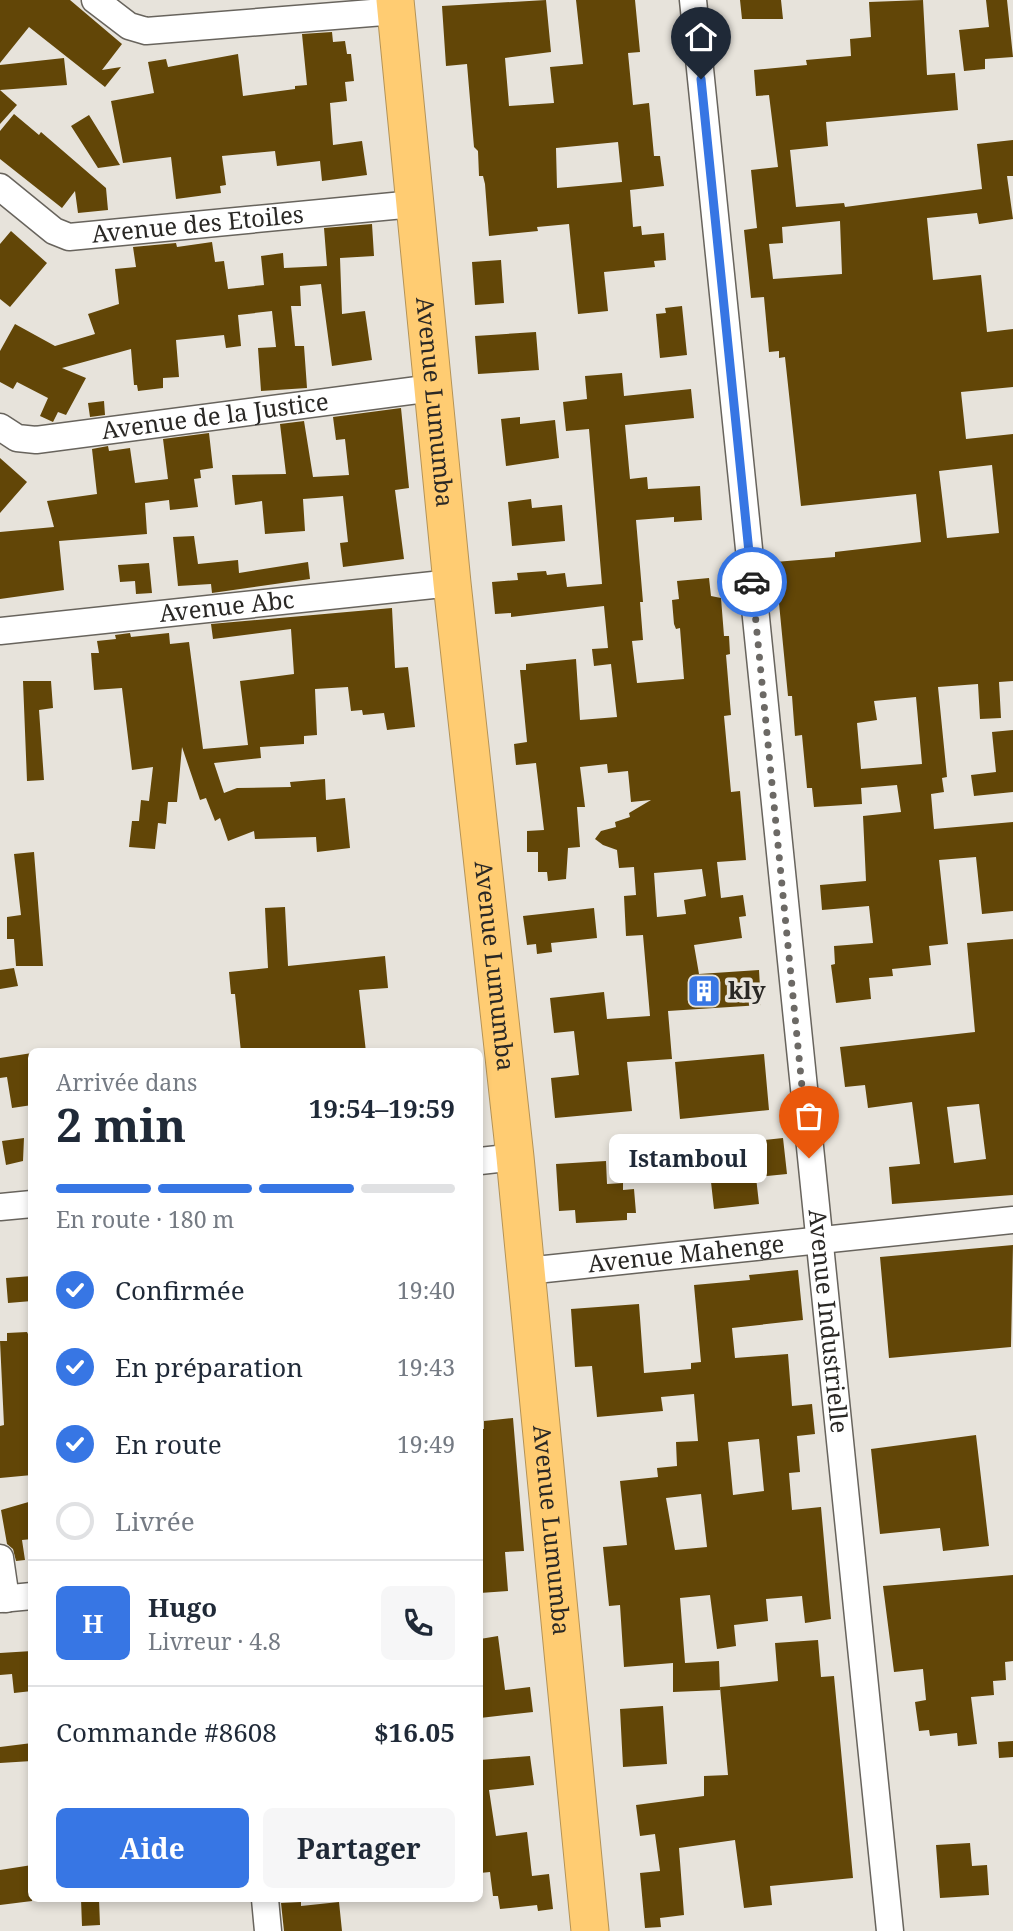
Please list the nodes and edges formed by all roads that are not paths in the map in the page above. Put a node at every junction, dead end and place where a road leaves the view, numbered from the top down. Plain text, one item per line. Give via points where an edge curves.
1 (95, 0) edge
2 (694, 0) edge
3 (395, 6) edge
4 (0, 187) edge
5 (414, 204) junction
6 (433, 388) junction
7 (0, 427) edge
8 (452, 583) junction
9 (0, 631) edge
10 (497, 1159) edge
11 (28, 1204) edge
12 (0, 1207) edge
13 (1013, 1220) edge
14 (817, 1239) junction
15 (526, 1270) junction
16 (0, 1558) edge
17 (12, 1598) edge
18 (265, 1902) edge
19 (268, 1931) edge
20 (590, 1931) edge
21 (890, 1931) edge

1 - 3 street via 129,26 146,31
2 - 14 street, Avenue Industrielle
3 - 5 highway, Avenue Lumumba
4 - 5 street, Avenue des Etoiles via 54,231 69,237
5 - 6 highway, Avenue Lumumba
6 - 7 street, Avenue de la Justice via 36,440 17,438
6 - 8 highway, Avenue Lumumba
8 - 9 street, Avenue Abc
8 - 10 highway, Avenue Lumumba
10 - 15 highway, Avenue Lumumba
11 - 12 street
13 - 14 street, Avenue Mahenge
14 - 15 street, Avenue Mahenge
14 - 21 street, Avenue Industrielle
15 - 20 highway, Avenue Lumumba
16 - 17 street
18 - 19 street

